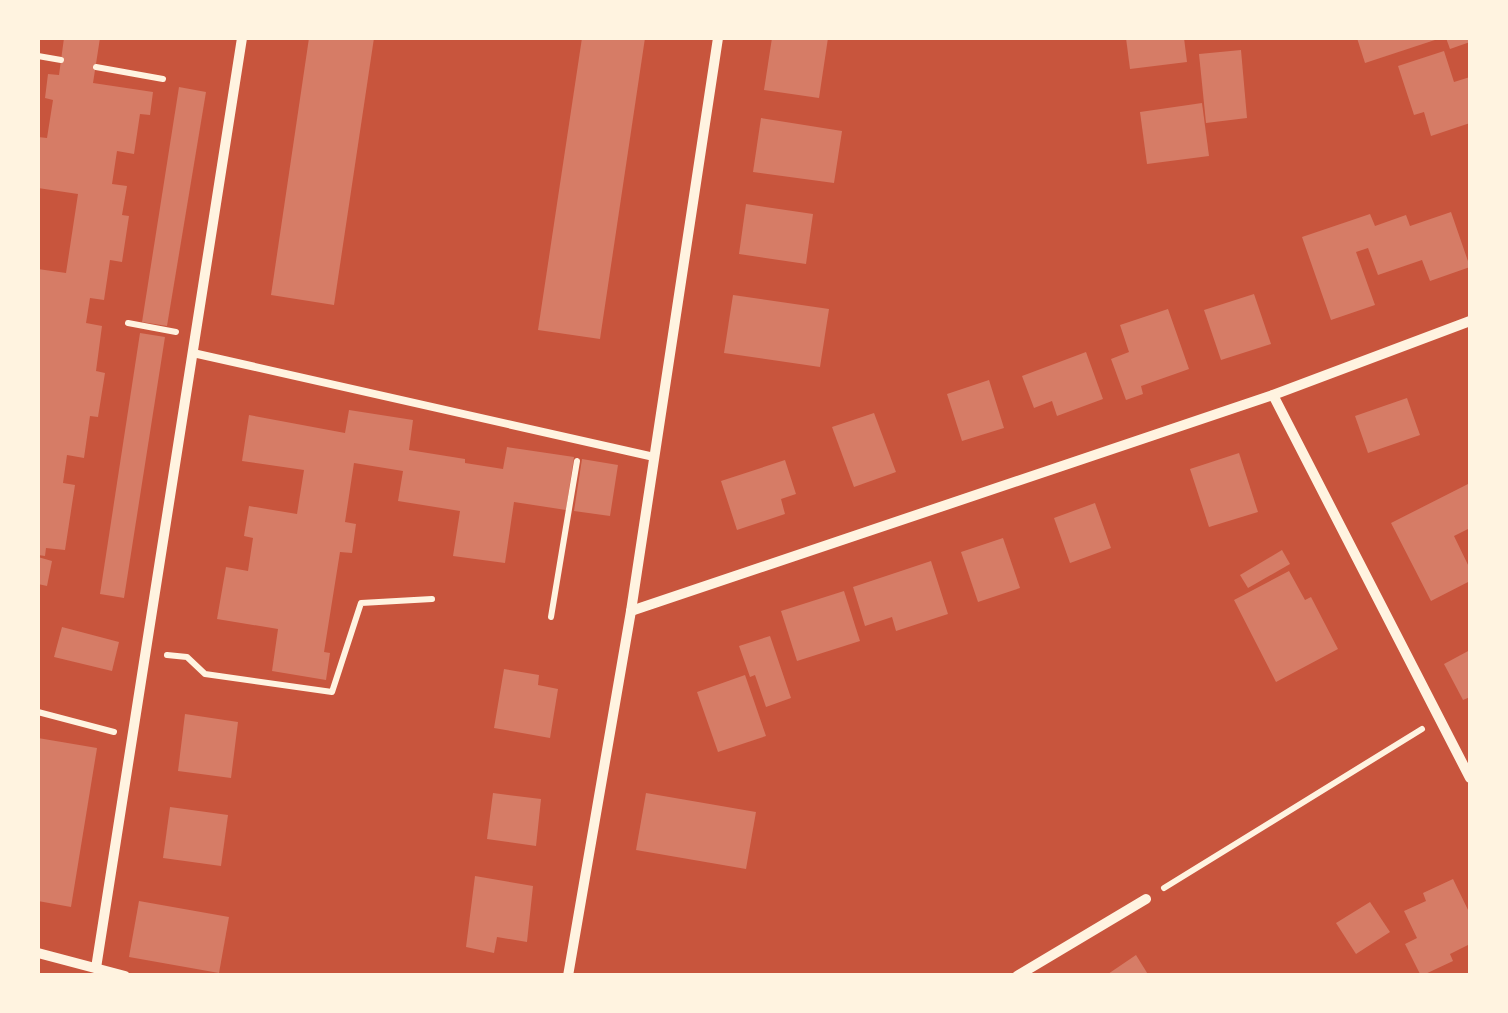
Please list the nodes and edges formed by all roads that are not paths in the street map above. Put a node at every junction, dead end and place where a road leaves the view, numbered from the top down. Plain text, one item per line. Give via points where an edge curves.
1 (242, 38) edge
2 (718, 38) edge
3 (1470, 321) edge
4 (192, 353) junction
5 (1273, 396) junction
6 (654, 457) junction
7 (630, 612) junction
8 (1470, 778) edge
9 (1146, 899) road end
10 (38, 953) edge
11 (96, 968) junction
12 (125, 976) edge
13 (568, 976) edge
14 (1017, 976) edge

1 - 4 street
2 - 6 street
3 - 5 street
4 - 6 lane
4 - 11 street
5 - 7 street
5 - 8 street
6 - 7 street
7 - 13 street
9 - 14 street
10 - 11 street
11 - 12 street

